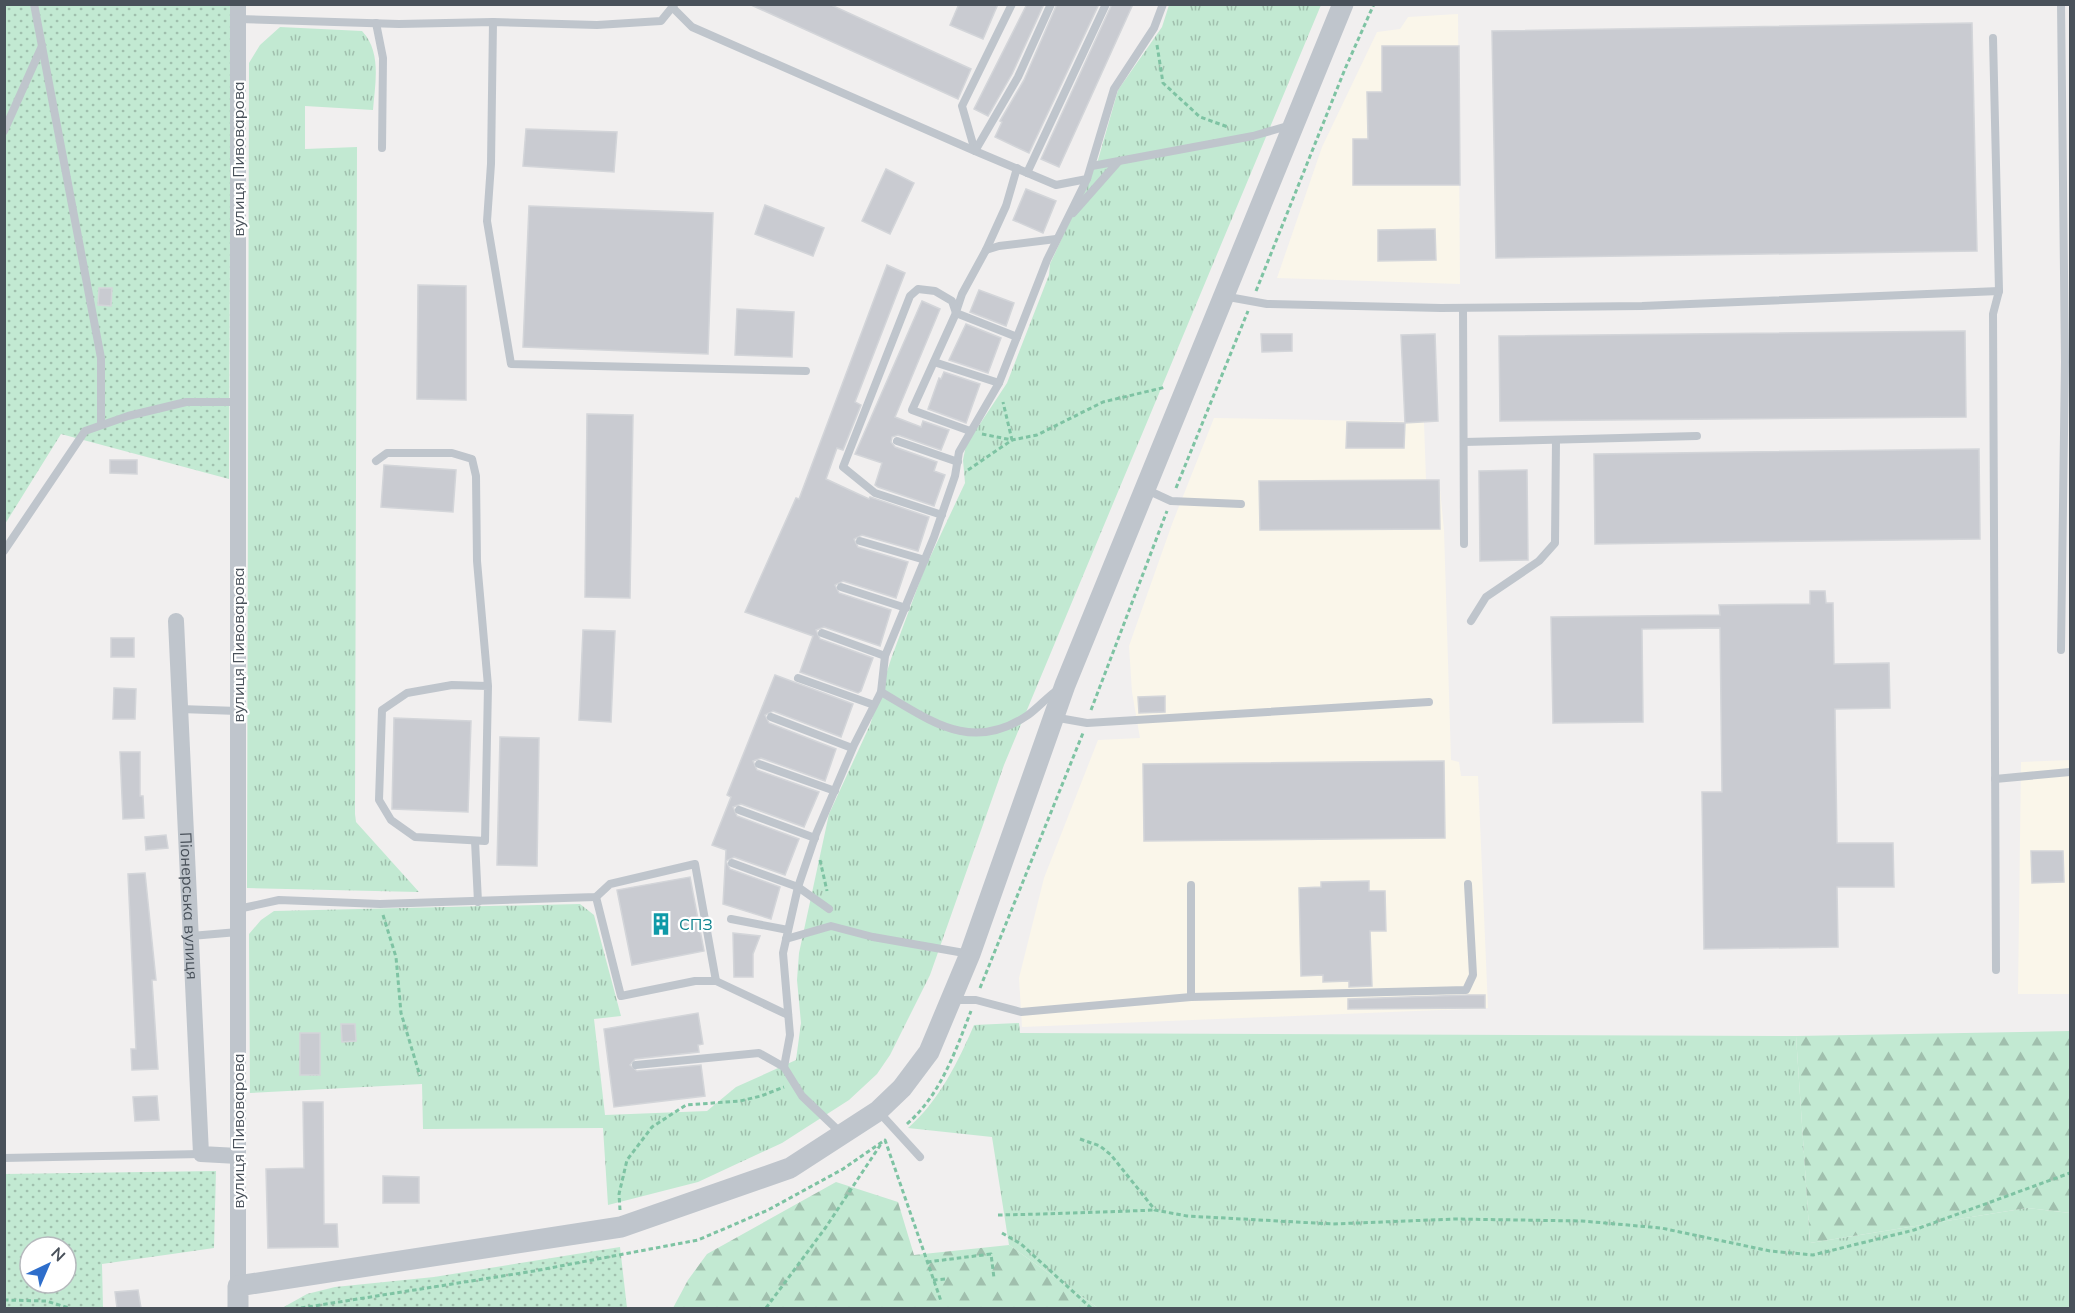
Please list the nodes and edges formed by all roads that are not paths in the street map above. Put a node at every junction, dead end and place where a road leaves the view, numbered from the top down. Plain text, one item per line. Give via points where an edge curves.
1 (34, 4) edge
2 (1012, 4) edge
3 (1051, 4) edge
4 (1106, 4) edge
5 (1163, 4) edge
6 (1343, 4) edge
7 (2061, 4) edge
8 (673, 6) edge
9 (238, 12) edge
10 (493, 22) junction
11 (376, 23) junction
12 (1993, 38) dead end
13 (42, 46) junction
14 (1294, 124) junction
15 (4, 131) edge
16 (382, 148) dead end
17 (975, 151) junction
18 (1118, 161) junction
19 (1092, 166) junction
20 (1017, 168) junction
21 (1028, 173) junction
22 (1087, 179) junction
23 (1064, 222) junction
24 (1056, 239) junction
25 (986, 250) junction
26 (1999, 291) junction
27 (1222, 296) junction
28 (1463, 308) junction
29 (956, 313) junction
30 (1017, 337) junction
31 (934, 362) junction
32 (2068, 362) edge
33 (806, 371) dead end
34 (999, 383) junction
35 (238, 402) junction
36 (101, 425) junction
37 (970, 431) junction
38 (1696, 436) dead end
39 (1556, 440) junction
40 (897, 441) dead end
41 (1464, 442) junction
42 (376, 461) dead end
43 (958, 462) junction
44 (1145, 489) junction
45 (1241, 504) dead end
46 (942, 515) junction
47 (860, 541) dead end
48 (1464, 544) dead end
49 (4, 550) edge
50 (925, 560) junction
51 (841, 586) dead end
52 (906, 608) junction
53 (176, 621) dead end
54 (1472, 621) dead end
55 (822, 633) dead end
56 (2061, 650) dead end
57 (885, 656) junction
58 (798, 678) dead end
59 (1065, 685) junction
60 (488, 686) junction
61 (881, 692) junction
62 (1430, 702) dead end
63 (874, 705) junction
64 (180, 709) junction
65 (238, 711) junction
66 (771, 717) dead end
67 (1053, 717) junction
68 (852, 748) junction
69 (759, 764) dead end
70 (2070, 772) edge
71 (1995, 779) junction
72 (835, 791) junction
73 (739, 810) dead end
74 (815, 838) junction
75 (475, 841) junction
76 (732, 863) dead end
77 (1468, 884) dead end
78 (1191, 885) dead end
79 (798, 887) junction
80 (596, 897) junction
81 (478, 902) junction
82 (238, 909) junction
83 (829, 909) road end
84 (731, 919) dead end
85 (238, 932) junction
86 (787, 934) junction
87 (191, 936) junction
88 (970, 954) junction
89 (1996, 970) dead end
90 (716, 981) junction
91 (1191, 997) junction
92 (950, 1000) junction
93 (788, 1015) junction
94 (636, 1065) dead end
95 (784, 1067) junction
96 (878, 1111) junction
97 (843, 1135) junction
98 (201, 1154) junction
99 (238, 1156) junction
100 (920, 1157) dead end
101 (4, 1158) edge
102 (238, 1286) junction
103 (238, 1308) edge

1 - 13 lane
2 - 17 lane via 962,106
3 - 17 lane via 1018,77
4 - 21 lane
5 - 19 lane via 1154,28 1114,89
6 - 14 street
7 - 32 lane
8 - 10 lane via 661,21 597,25
8 - 17 lane via 692,27
9 - 11 lane
9 - 35 street, вулиця Пивоварова
10 - 11 lane
10 - 33 lane via 487,221 511,364
11 - 16 lane via 383,58
12 - 26 lane
13 - 15 lane
13 - 36 lane via 101,358
14 - 18 lane via 1253,136
14 - 27 street
17 - 20 lane
18 - 19 lane
18 - 23 lane
19 - 22 lane
20 - 21 lane
20 - 25 lane via 1002,217
21 - 22 lane via 1056,185
22 - 23 lane
23 - 24 lane
24 - 25 lane
24 - 30 lane
25 - 29 lane
26 - 28 lane via 1642,306
26 - 71 lane via 1993,314
27 - 28 lane via 1252,302
27 - 44 street
28 - 41 lane
29 - 30 lane
29 - 31 lane
29 - 46 lane via 952,301 935,291 918,289 910,296 843,467 875,493
30 - 34 lane
31 - 34 lane
31 - 37 lane via 912,410
32 - 56 lane
34 - 37 lane
35 - 36 lane via 186,402
35 - 65 street, вулиця Пивоварова
36 - 49 lane via 85,431
37 - 43 lane
38 - 39 lane
39 - 41 lane
39 - 54 lane via 1555,543 1539,561 1486,597
40 - 43 lane
41 - 48 lane
42 - 60 lane via 387,453 452,453 472,459 477,476 477,561
43 - 46 lane
44 - 45 lane via 1171,501
44 - 59 street
46 - 50 lane
47 - 50 lane
50 - 52 lane
51 - 52 lane
52 - 57 lane
53 - 64 street, Піонерська вулиця
55 - 57 lane
57 - 61 lane
58 - 63 lane
59 - 61 lane via 1018,720 998,729 960,733 938,725
59 - 67 street
60 - 75 lane via 485,841
60 - 75 lane via 452,685 407,693 382,710 380,800 391,820 415,837
61 - 63 lane
62 - 67 lane via 1087,723
63 - 68 lane
64 - 65 lane
64 - 87 street, Піонерська вулиця
65 - 82 street, вулиця Пивоварова
66 - 68 lane
67 - 88 street
68 - 72 lane
69 - 72 lane
70 - 71 lane
71 - 89 lane
72 - 74 lane
73 - 74 lane
74 - 79 lane
75 - 81 lane
76 - 79 lane
77 - 91 lane via 1473,975 1466,990
78 - 91 lane
79 - 83 lane
79 - 86 lane
80 - 81 lane
80 - 90 lane via 621,996 695,981
80 - 90 lane via 610,884 695,864
81 - 82 lane via 279,900
82 - 85 street, вулиця Пивоварова
84 - 86 lane
85 - 87 lane
85 - 99 street, вулиця Пивоварова
86 - 88 lane via 831,926
86 - 93 lane via 783,954
87 - 98 street, Піонерська вулиця
88 - 92 street
90 - 93 lane
91 - 92 lane via 1021,1012 976,1000
92 - 96 street via 929,1052
93 - 95 lane via 790,1035
94 - 95 lane via 759,1053
95 - 97 lane via 802,1096
96 - 97 street
96 - 100 lane
97 - 102 street via 790,1168 621,1227
98 - 99 street
98 - 101 lane
99 - 102 street, вулиця Пивоварова
102 - 103 street

